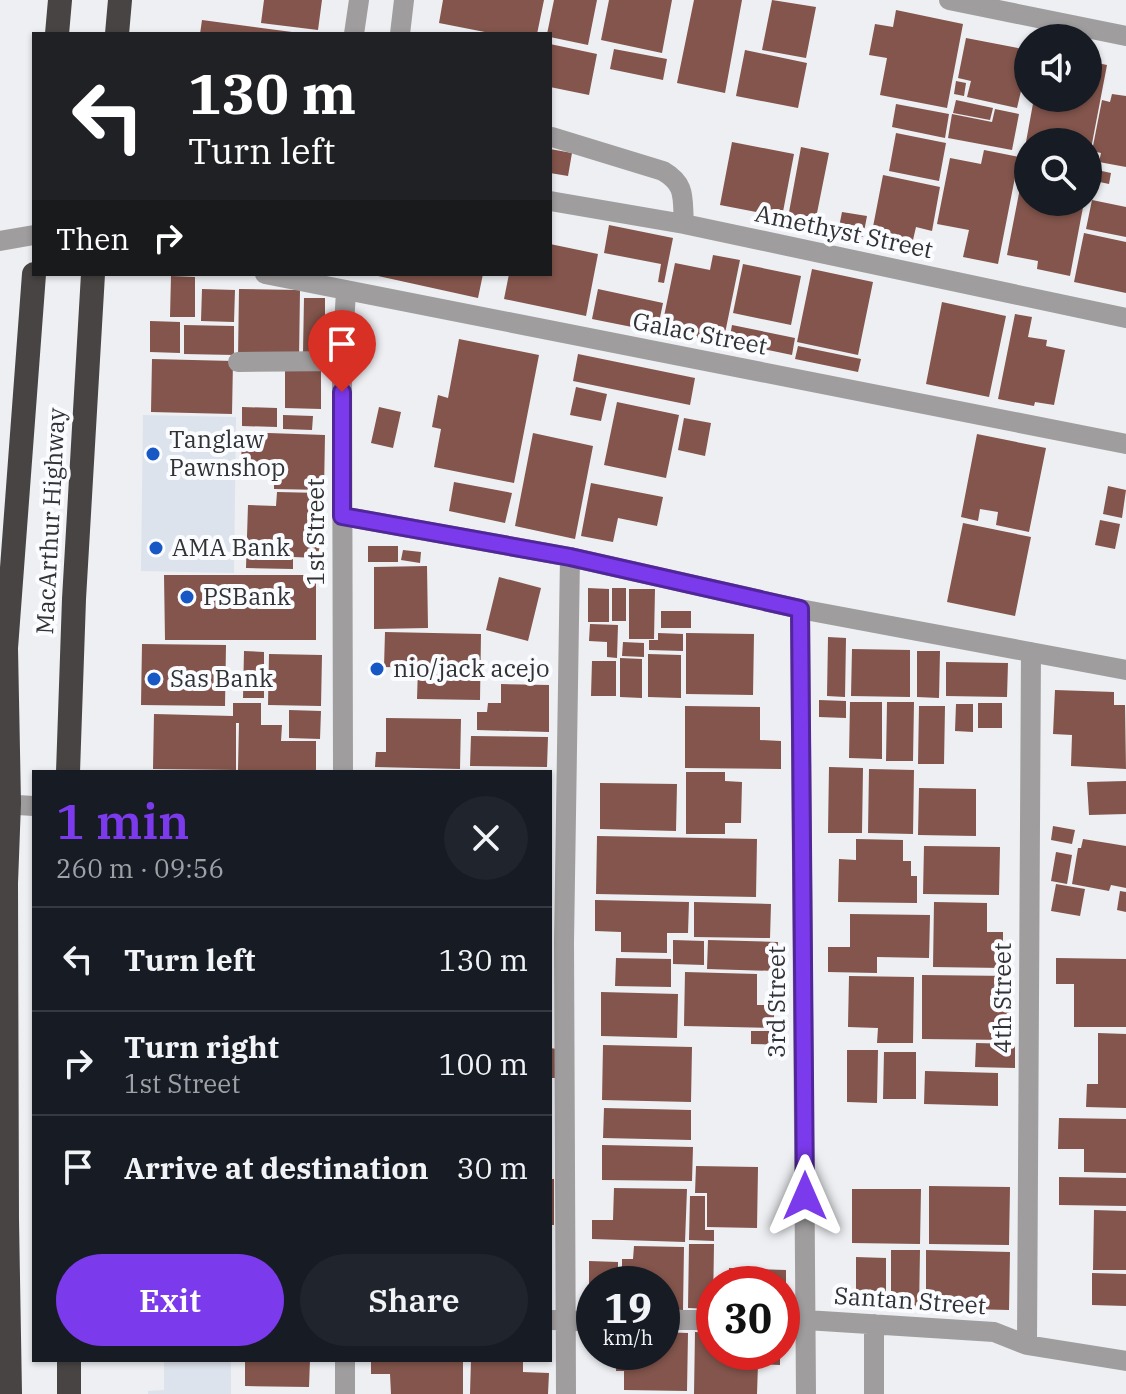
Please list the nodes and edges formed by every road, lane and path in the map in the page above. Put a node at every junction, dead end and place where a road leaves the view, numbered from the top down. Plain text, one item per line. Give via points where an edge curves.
1 (60, 0) edge
2 (120, 0) edge
3 (359, 0) edge
4 (404, 0) edge
5 (949, 0) edge
6 (57, 32) edge
7 (117, 32) edge
8 (354, 32) edge
9 (400, 32) edge
10 (1126, 36) edge
11 (552, 137) edge
12 (552, 201) edge
13 (684, 224) junction
14 (32, 235) edge
15 (0, 241) edge
16 (34, 276) edge
17 (93, 276) edge
18 (275, 276) edge
19 (346, 291) junction
20 (1126, 318) edge
21 (342, 361) junction
22 (238, 362) dead end
23 (1126, 444) edge
24 (342, 516) junction
25 (570, 557) junction
26 (800, 609) junction
27 (4, 612) edge
28 (1031, 652) junction
29 (1126, 670) edge
30 (68, 770) edge
31 (343, 770) edge
32 (5, 804) edge
33 (32, 806) edge
34 (800, 1320) edge
35 (806, 1320) junction
36 (558, 1321) edge
37 (874, 1324) junction
38 (1027, 1345) junction
39 (1126, 1361) edge
40 (69, 1362) edge
41 (345, 1362) edge
42 (10, 1394) edge
43 (69, 1394) edge
44 (345, 1394) edge
45 (566, 1394) edge
46 (806, 1394) edge
47 (874, 1394) edge

1 - 6 highway
2 - 7 highway
3 - 8 street
4 - 9 street
5 - 10 street
11 - 13 street via 673,176 681,186
12 - 13 street, Amethyst Street
13 - 20 street, Amethyst Street
14 - 15 street
16 - 27 highway, MacArthur Highway
17 - 30 highway, MacArthur Highway
18 - 19 street, Galac Street
19 - 21 street, 1st Street
19 - 23 street, Galac Street
21 - 22 street
21 - 24 street, 1st Street
24 - 25 street
24 - 31 street, 1st Street
25 - 26 street
25 - 36 street
26 - 28 street
26 - 35 street, 3rd Street
27 - 32 highway, MacArthur Highway
28 - 29 street
28 - 38 street, 4th Street
32 - 33 street
32 - 42 highway, MacArthur Highway
34 - 35 street, Santan Street
35 - 37 street, Santan Street
35 - 46 street, 3rd Street
36 - 45 street
37 - 38 street, Santan Street via 994,1332
37 - 47 street
38 - 39 street, Santan Street
40 - 43 highway
41 - 44 street

